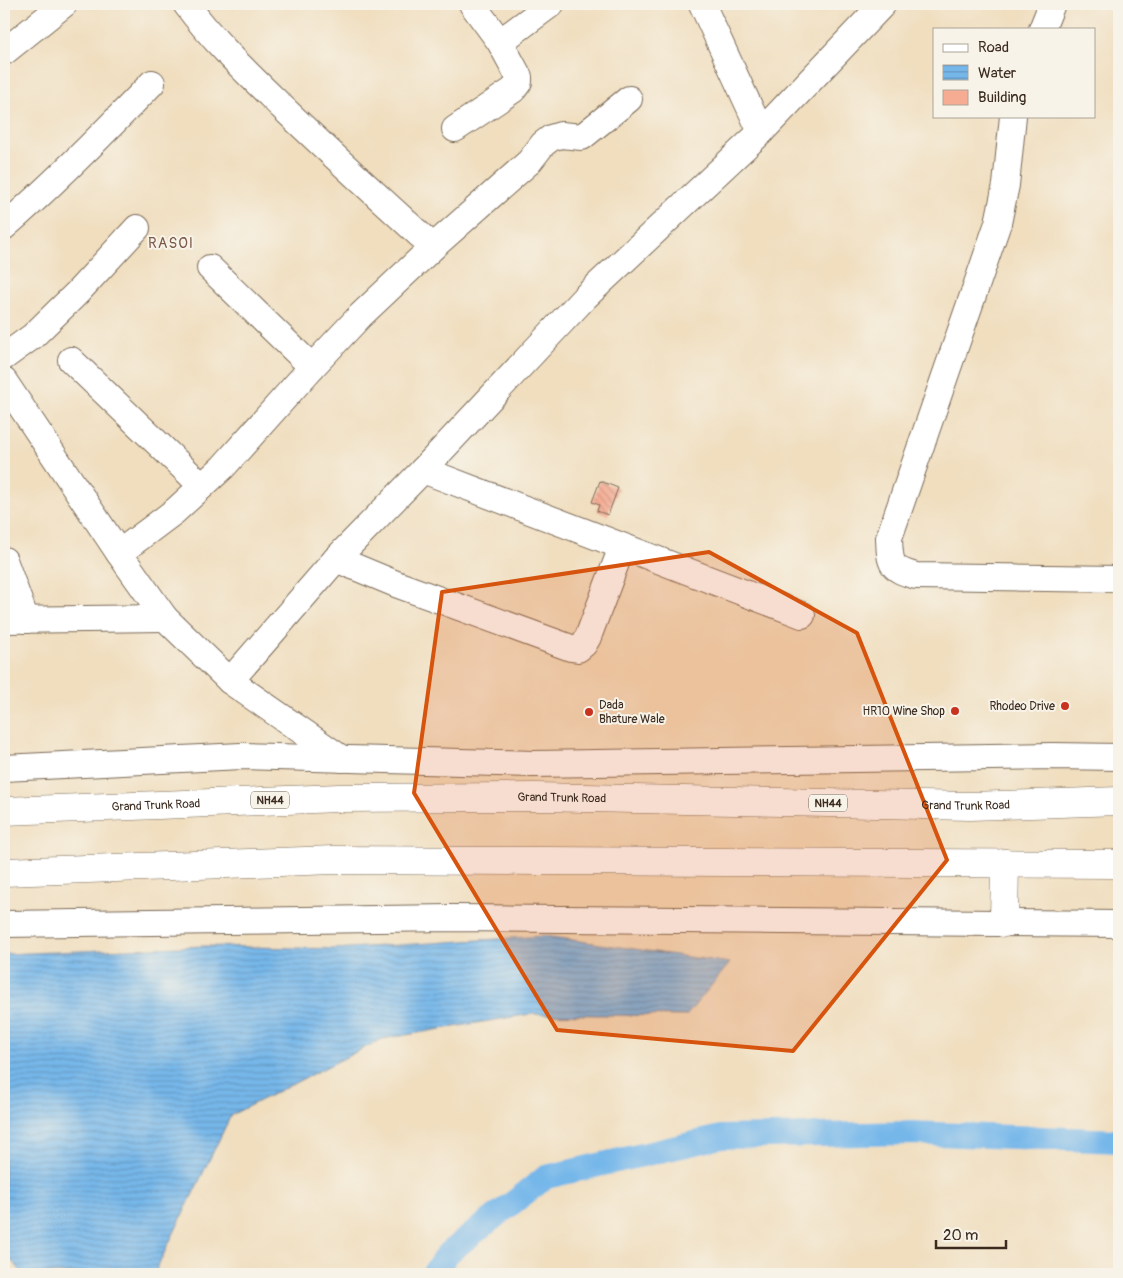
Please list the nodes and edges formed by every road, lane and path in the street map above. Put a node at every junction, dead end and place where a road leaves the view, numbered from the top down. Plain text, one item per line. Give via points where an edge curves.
1 (64, 4) edge
2 (186, 4) edge
3 (472, 4) edge
4 (552, 4) edge
5 (702, 4) edge
6 (883, 4) edge
7 (1052, 4) edge
8 (1042, 28) edge
9 (500, 42) junction
10 (4, 52) edge
11 (152, 83) dead end
12 (629, 99) dead end
13 (1013, 118) edge
14 (455, 129) dead end
15 (761, 132) junction
16 (4, 228) edge
17 (137, 228) dead end
18 (433, 247) junction
19 (210, 268) dead end
20 (4, 357) edge
21 (71, 360) dead end
22 (312, 367) junction
23 (4, 381) edge
24 (423, 470) junction
25 (202, 486) junction
26 (622, 547) junction
27 (119, 553) junction
28 (336, 559) junction
29 (4, 560) edge
30 (1119, 579) edge
31 (802, 615) dead end
32 (165, 618) junction
33 (15, 620) edge
34 (230, 681) junction
35 (1119, 757) edge
36 (342, 759) junction
37 (4, 768) edge
38 (1119, 801) edge
39 (4, 811) edge
40 (1005, 863) junction
41 (1119, 864) edge
42 (4, 872) edge
43 (1004, 923) junction
44 (4, 924) edge
45 (1119, 924) edge

1 - 10 street
2 - 18 street via 245,72
3 - 9 street
4 - 9 street
5 - 15 street
6 - 15 street
7 - 8 street
9 - 14 street via 519,82 513,90
11 - 16 street via 90,148
12 - 18 street via 582,137 561,135 543,144 529,162
13 - 30 street via 1006,185 998,223 888,538 890,559 899,571 916,576
15 - 24 street via 585,297
17 - 20 street via 33,336
18 - 22 street
19 - 22 street
21 - 25 street
22 - 25 street via 224,467
23 - 27 street
24 - 26 street
24 - 28 street
25 - 27 street via 176,511
26 - 28 street via 588,637 578,649 468,611
26 - 31 street
27 - 32 street
28 - 34 street
29 - 33 street
32 - 33 street
32 - 34 street
34 - 36 street
35 - 36 street via 534,764
36 - 37 street via 242,756
38 - 39 highway, Grand Trunk Road / NH44 via 970,806 546,798 339,798
40 - 41 highway
40 - 42 highway via 334,860
40 - 43 highway
43 - 44 street via 451,918
43 - 45 street

